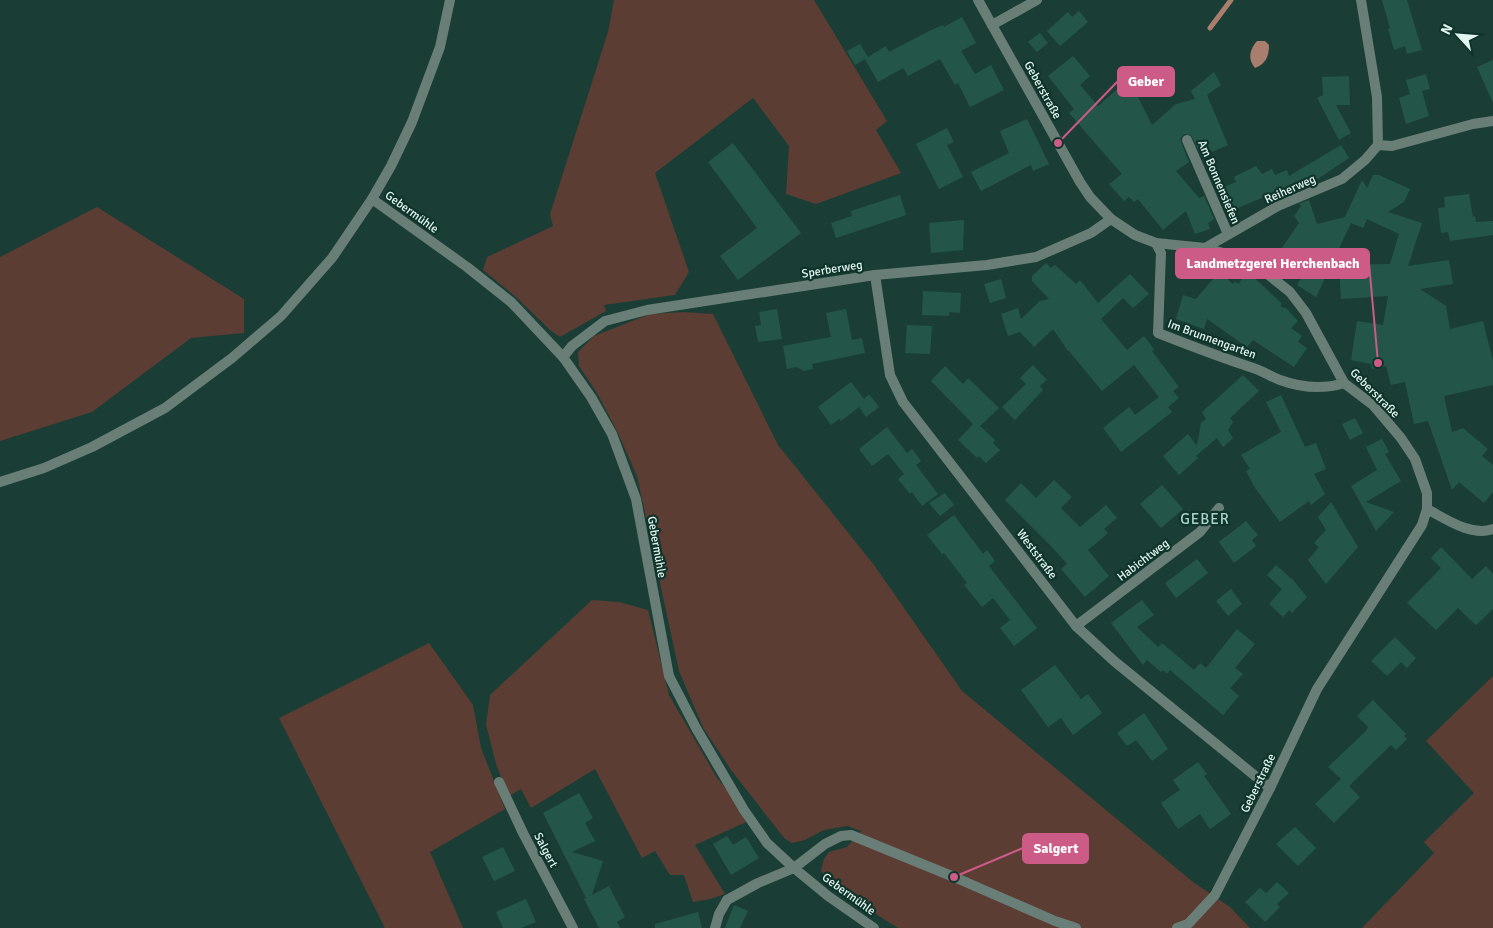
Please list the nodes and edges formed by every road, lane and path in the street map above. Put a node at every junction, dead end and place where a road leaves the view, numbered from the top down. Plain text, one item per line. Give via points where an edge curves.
1 (450, 0) edge
2 (978, 0) edge
3 (1038, 0) edge
4 (1361, 0) edge
5 (992, 25) junction
6 (1493, 121) edge
7 (1188, 140) dead end
8 (1378, 145) junction
9 (372, 199) junction
10 (1111, 219) junction
11 (1228, 234) junction
12 (1156, 243) junction
13 (1204, 248) junction
14 (875, 275) junction
15 (562, 357) junction
16 (1344, 383) junction
17 (0, 482) edge
18 (1220, 508) dead end
19 (1427, 509) junction
20 (1493, 528) edge
21 (1076, 626) junction
22 (499, 782) dead end
23 (1270, 788) junction
24 (794, 868) junction
25 (573, 928) edge
26 (715, 928) edge
27 (874, 928) edge
28 (1076, 928) edge
29 (1177, 928) edge

1 - 9 street via 440,47 412,122
2 - 5 street, Geberstraße
3 - 5 street
4 - 8 street via 1378,98
5 - 10 street, Geberstraße via 1080,182
6 - 8 street via 1392,146
7 - 11 street, Am Bonnensiefen
8 - 11 street, Reiherweg via 1361,165 1342,179 1278,206
9 - 15 street, Gebermühle via 511,302
9 - 17 street via 332,258 281,316 232,358 165,408 92,448
10 - 12 street, Geberstraße
10 - 14 street, Sperberweg via 1091,233 1036,257 987,266
11 - 13 street, Reiherweg
12 - 13 street, Geberstraße
12 - 16 street, Im Brunnengarten via 1161,252 1158,333 1304,387
13 - 16 street, Geberstraße via 1244,259 1290,292 1306,313
14 - 15 street, Sperberweg via 647,310 606,321
14 - 21 street, Weststraße via 890,374 902,402
15 - 24 street, Gebermühle via 591,396 612,434 636,499 669,676 744,810 767,843
16 - 19 street, Geberstraße via 1373,405 1415,458 1427,493
18 - 21 street, Habichtweg via 1200,532
19 - 20 street via 1468,528 1486,531
19 - 23 street, Geberstraße via 1422,525 1317,689
21 - 23 street, Weststraße via 1114,662
22 - 25 street, Salgert via 522,833
23 - 29 street, Geberstraße via 1215,895 1188,924
24 - 26 street via 727,900
24 - 27 street, Gebermühle
24 - 28 street via 825,844 851,835

